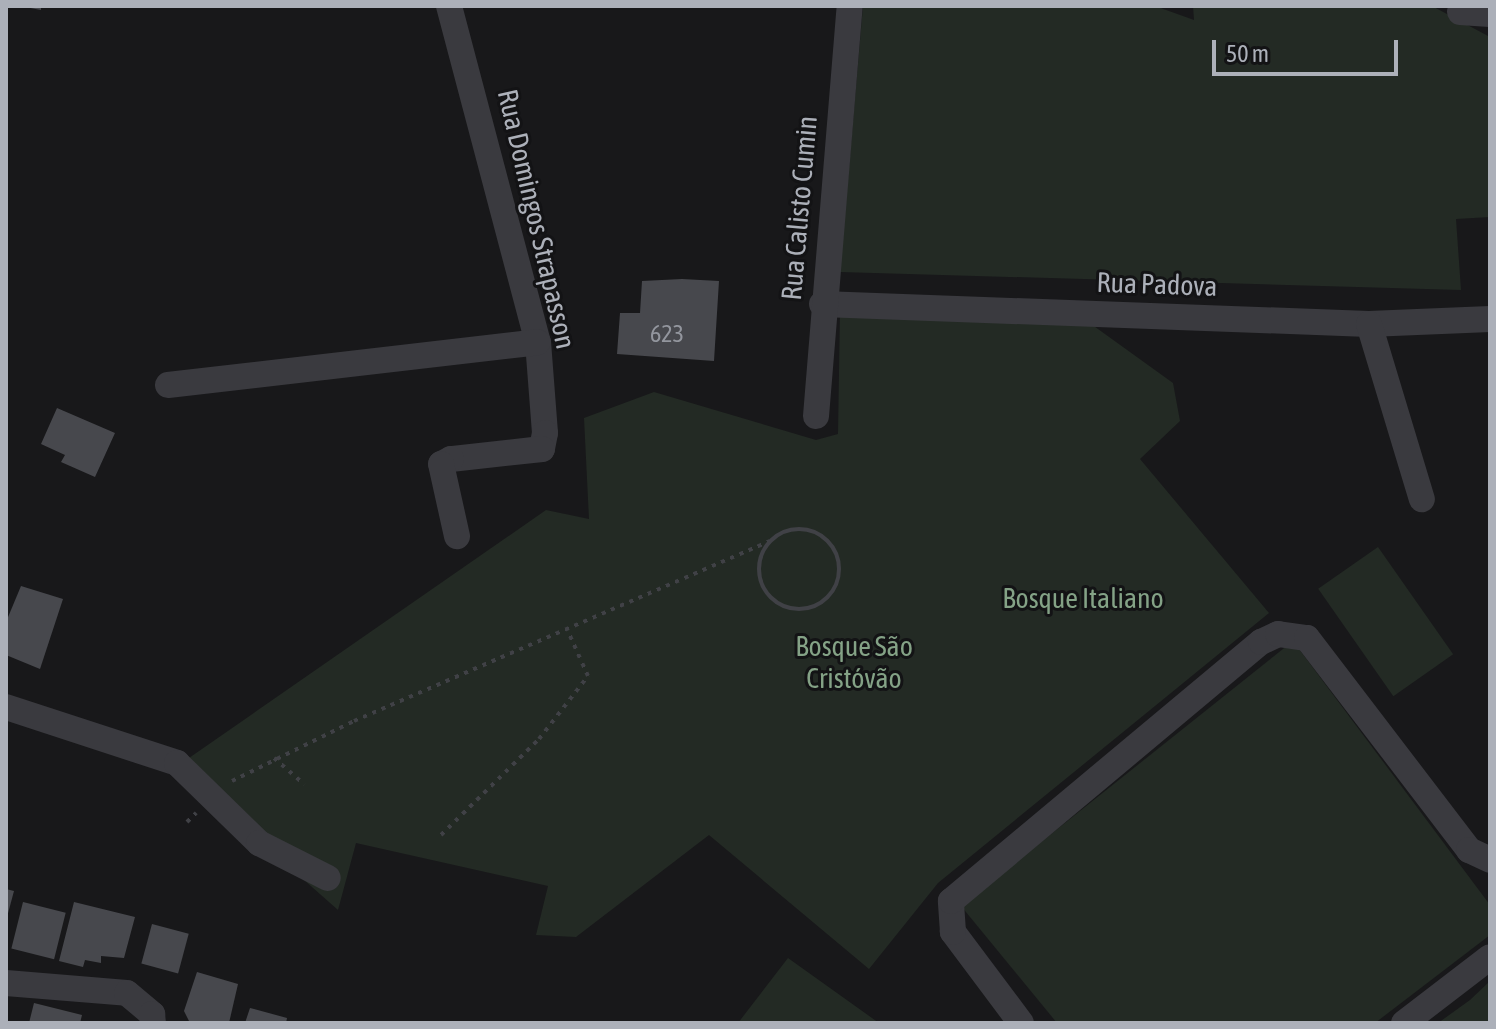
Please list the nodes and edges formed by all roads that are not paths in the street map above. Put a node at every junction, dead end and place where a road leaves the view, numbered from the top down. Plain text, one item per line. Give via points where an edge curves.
1 (449, 6) edge
2 (850, 6) edge
3 (1460, 12) dead end
4 (1490, 14) edge
5 (822, 304) junction
6 (1490, 319) edge
7 (1369, 324) junction
8 (538, 342) junction
9 (168, 385) dead end
10 (816, 416) dead end
11 (1422, 499) dead end
12 (457, 536) dead end
13 (6, 707) edge
14 (1490, 860) edge
15 (328, 878) dead end
16 (1490, 957) edge
17 (6, 983) edge
18 (153, 1023) edge
19 (1021, 1023) edge
20 (1404, 1023) edge

1 - 8 street, Rua Domingos Strapasson
2 - 5 street, Rua Calisto Cumin
3 - 4 street
5 - 7 street, Rua Padova
5 - 10 street, Rua Calisto Cumin
6 - 7 street, Rua Padova
7 - 11 street
8 - 9 street
8 - 12 street, Rua Domingos Strapasson via 542,449 441,464
13 - 15 street via 177,763 259,843
14 - 19 street via 1469,850 1307,638 1278,634 1261,642 951,901 953,932
16 - 20 street
17 - 18 street via 127,993 152,1014

